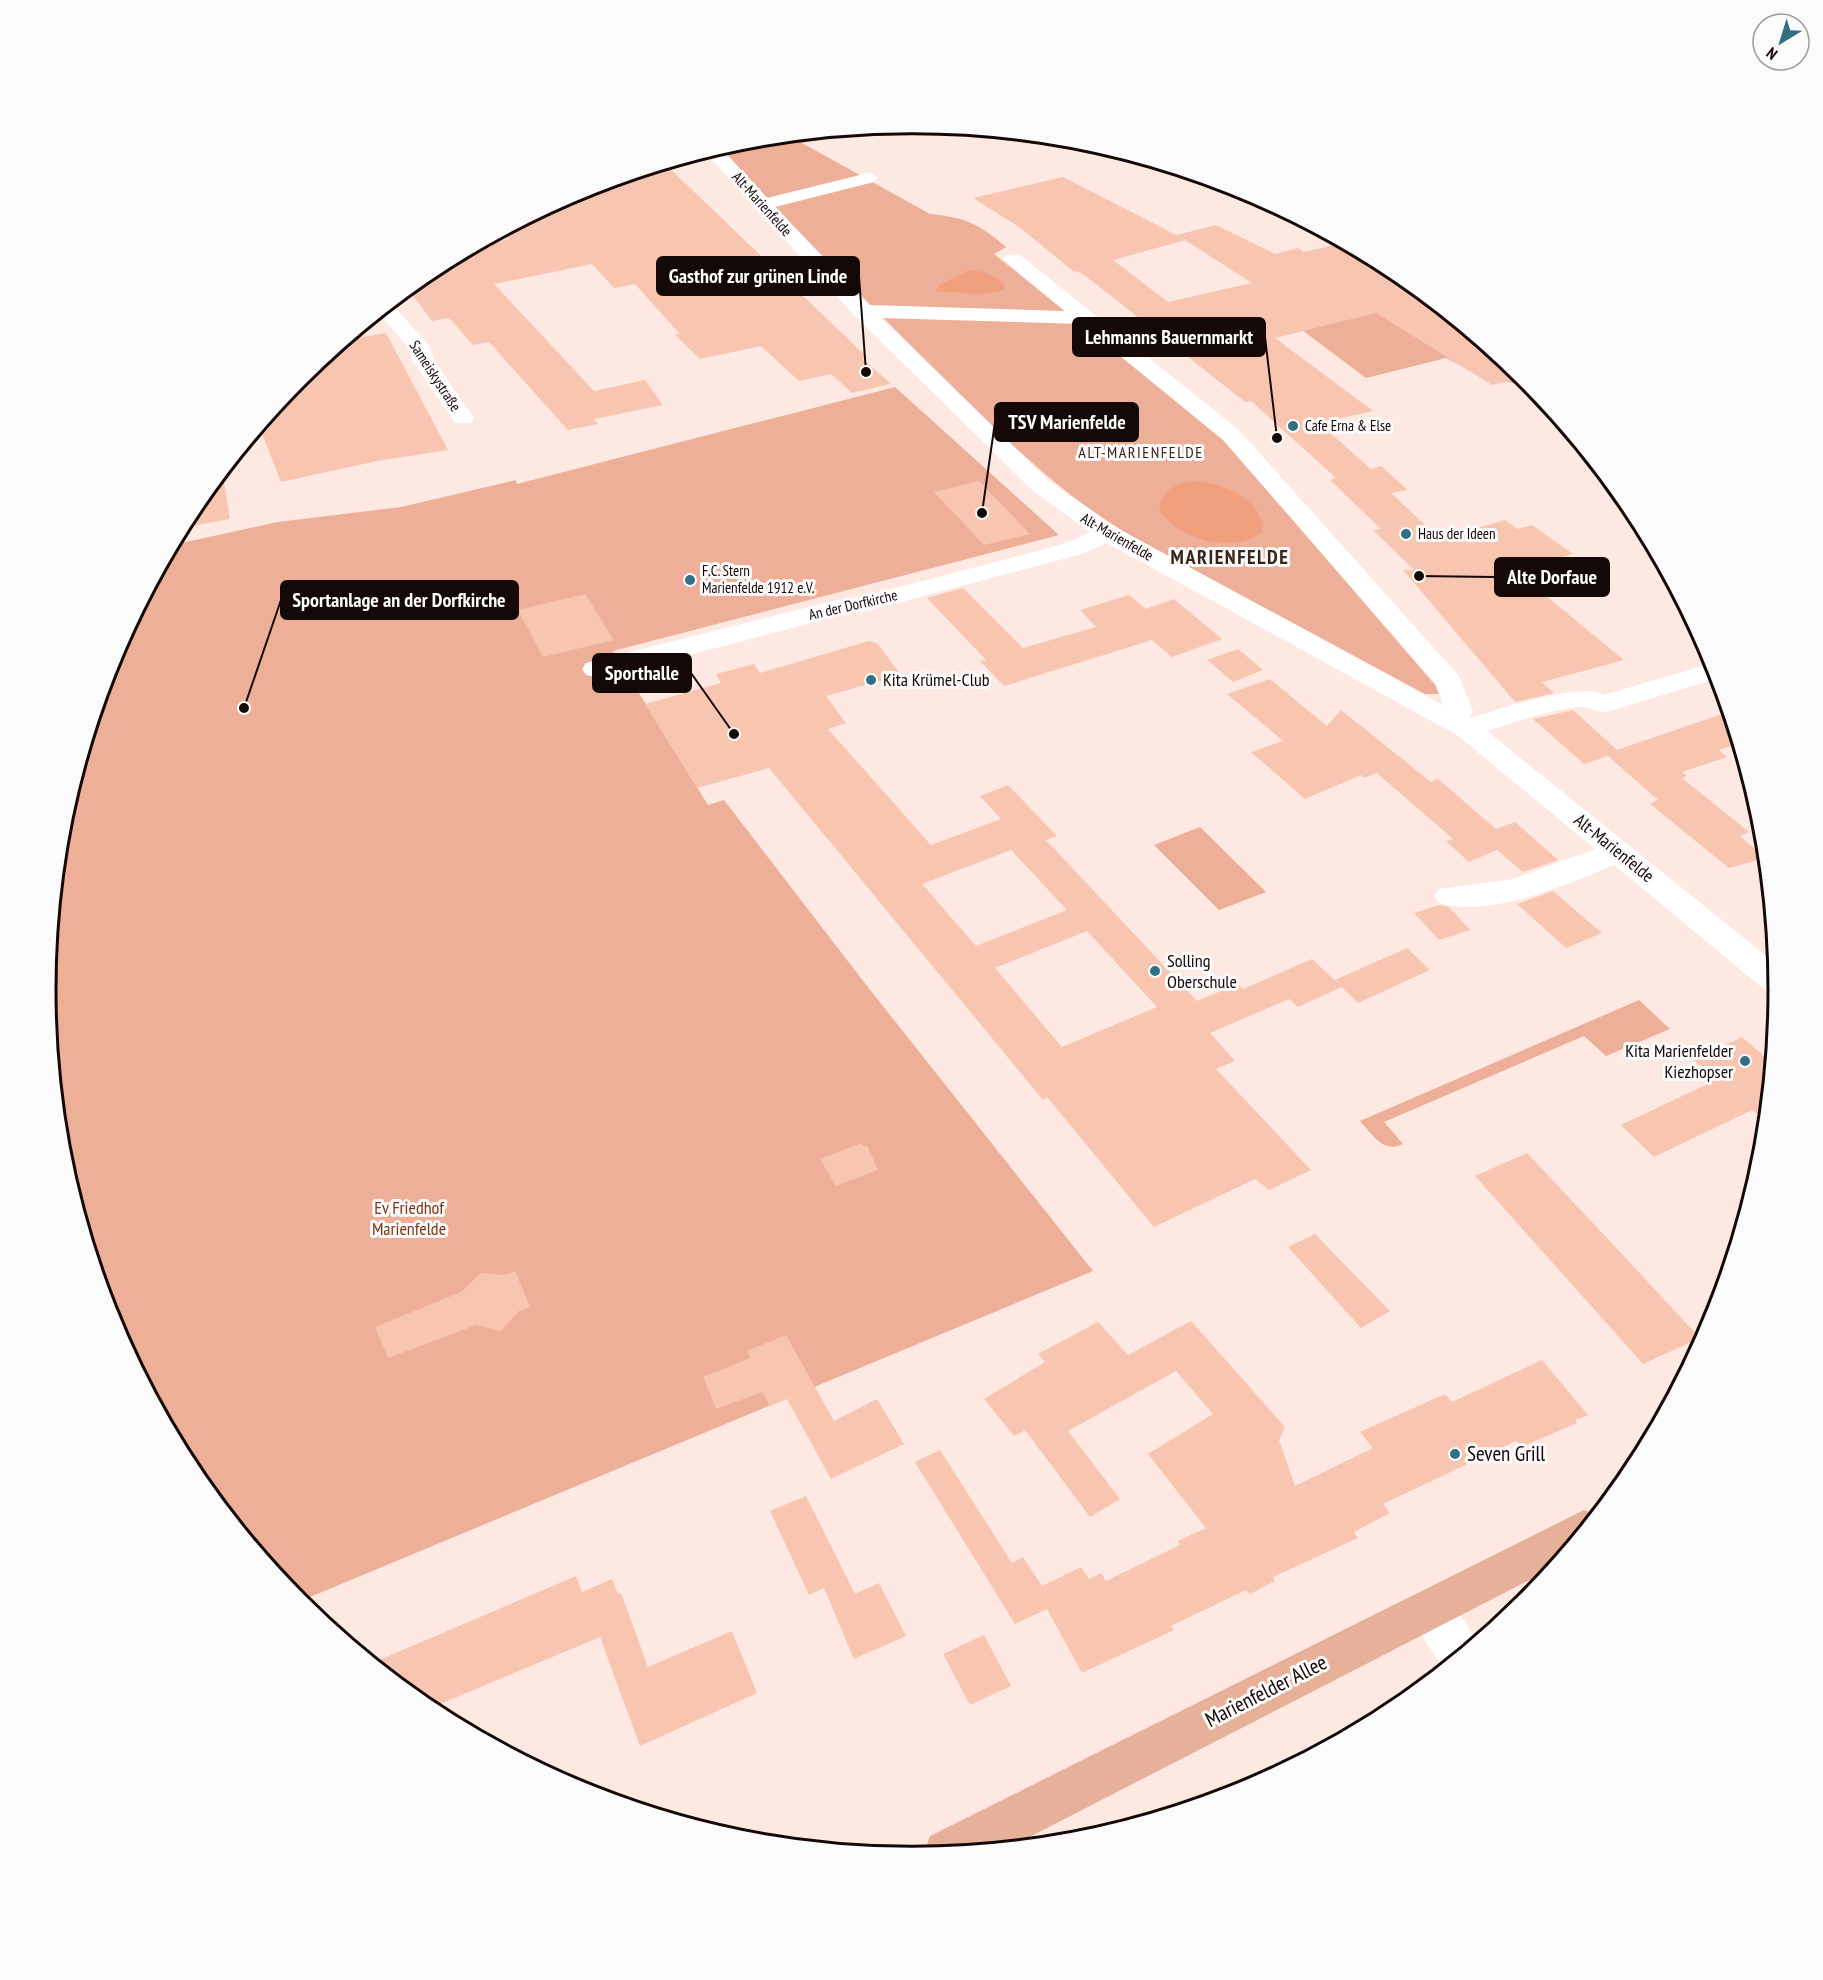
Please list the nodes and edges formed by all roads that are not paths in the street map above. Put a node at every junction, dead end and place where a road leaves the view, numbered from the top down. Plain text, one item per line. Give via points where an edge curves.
1 (718, 156) edge
2 (868, 178) dead end
3 (762, 205) junction
4 (1013, 260) dead end
5 (861, 310) junction
6 (386, 315) edge
7 (1086, 318) junction
8 (463, 418) dead end
9 (1108, 533) junction
10 (596, 669) dead end
11 (1702, 675) dead end
12 (1458, 723) junction
13 (1618, 851) junction
14 (1450, 896) dead end
15 (1767, 974) edge
16 (1568, 1538) edge
17 (1429, 1609) junction
18 (1457, 1649) edge
19 (965, 1844) edge

1 - 3 street, Alt-Marienfelde
2 - 3 street
3 - 5 street, Alt-Marienfelde
4 - 7 street
5 - 7 street
5 - 9 street, Alt-Marienfelde via 1041,486
6 - 8 street, Sameiskystraße via 421,350 424,362
7 - 12 street via 1231,435 1449,682 1459,711
9 - 10 street, An der Dorfkirche via 1072,549 862,605
9 - 12 street, Alt-Marienfelde
11 - 12 street via 1600,705 1590,698
12 - 13 street, Alt-Marienfelde
13 - 14 street via 1580,868 1491,896
13 - 15 street, Alt-Marienfelde
16 - 17 main road, Marienfelder Allee
17 - 18 street
17 - 19 main road, Marienfelder Allee

